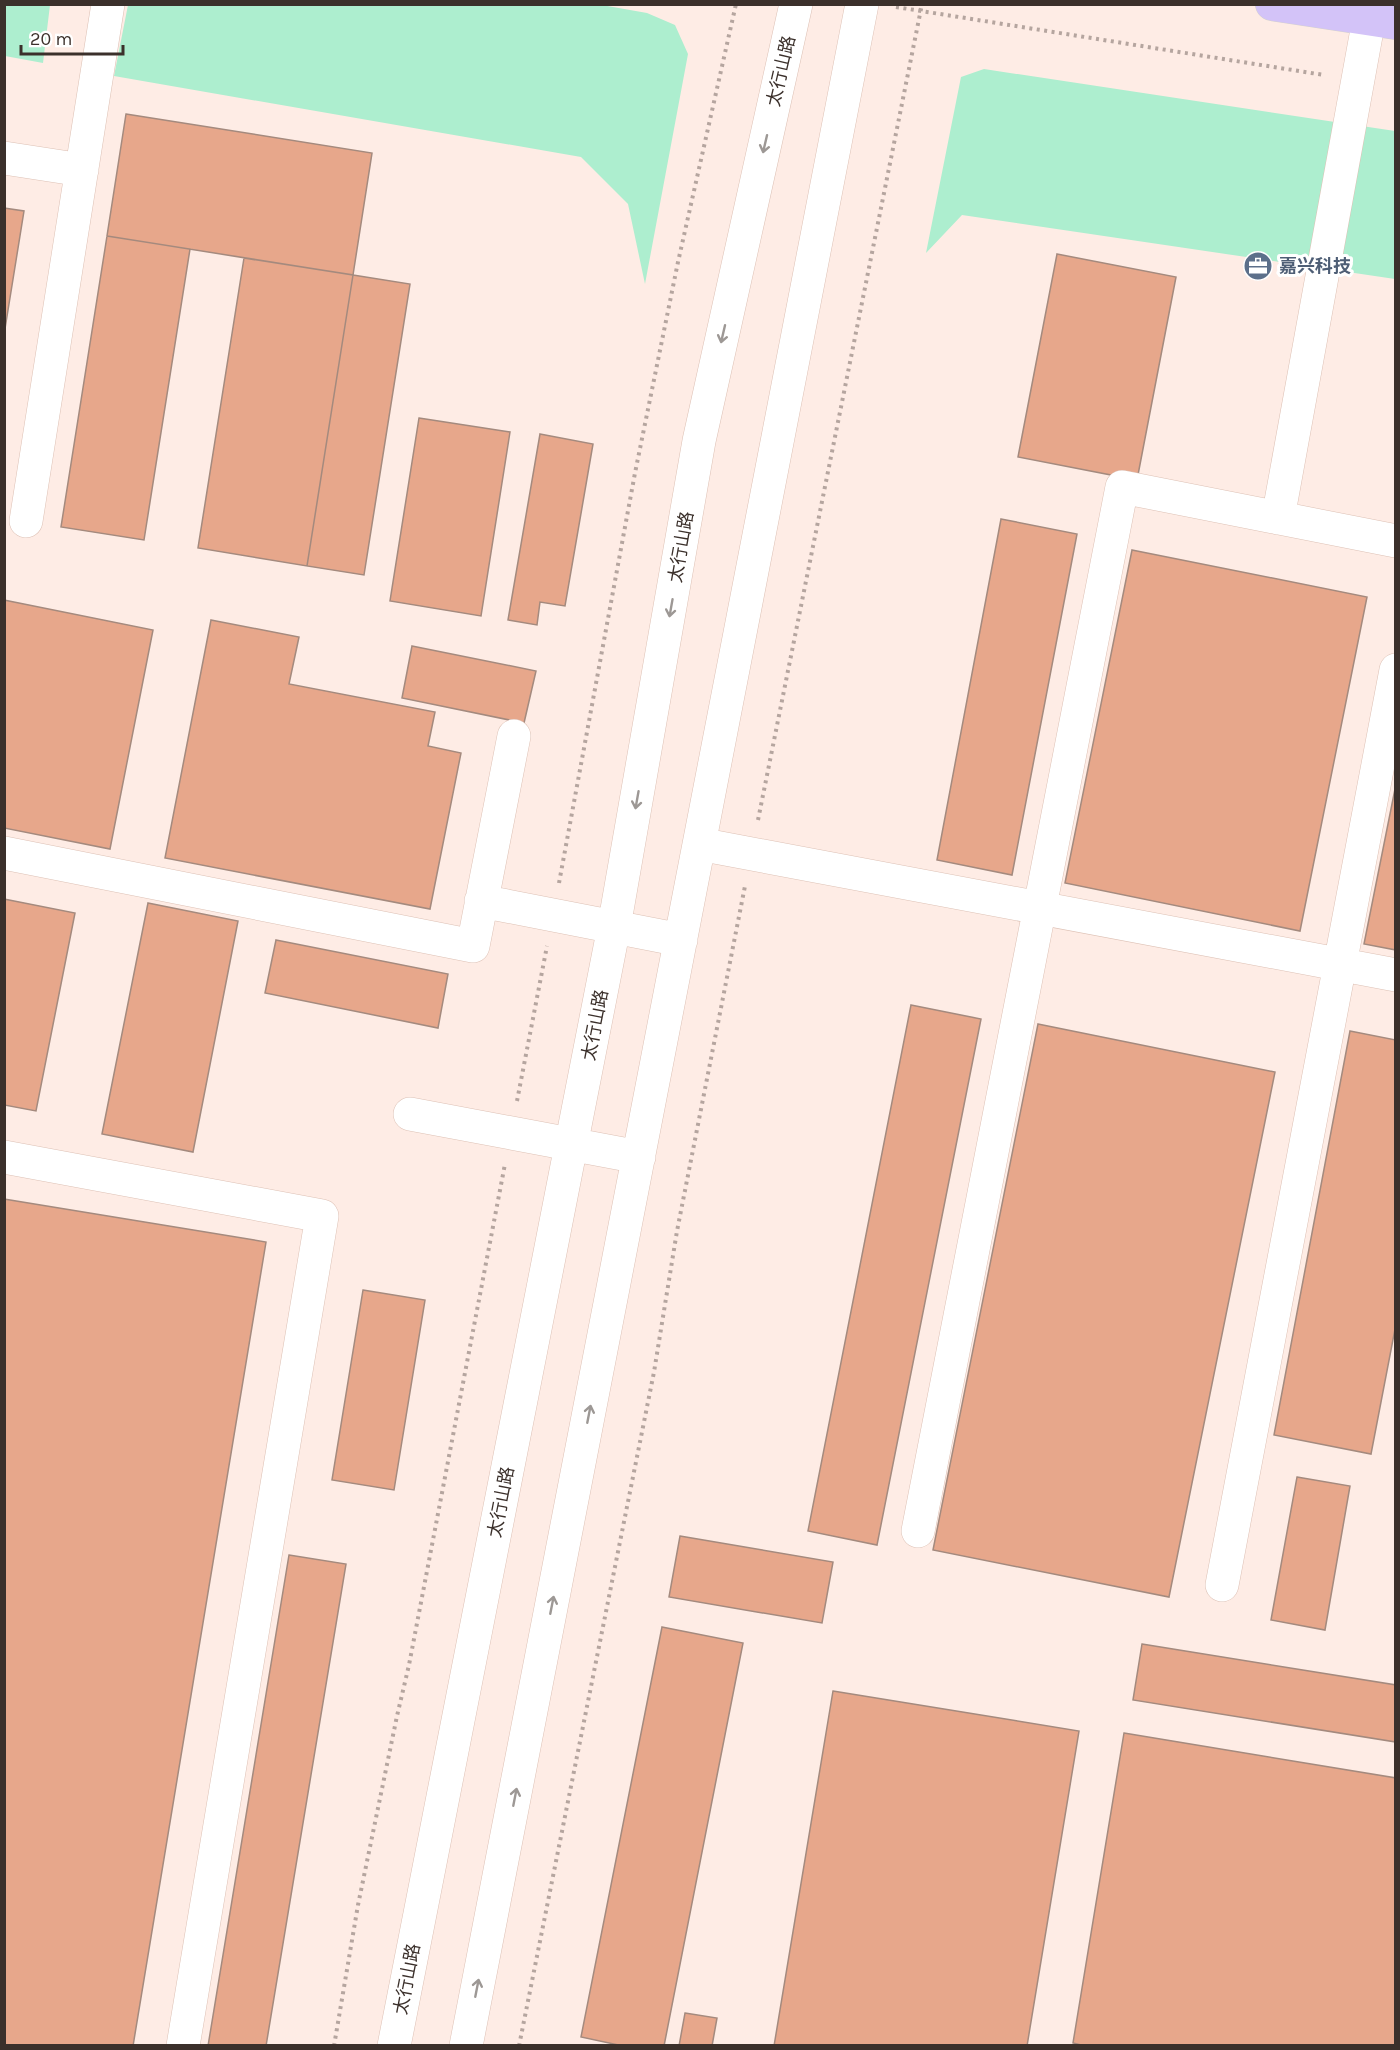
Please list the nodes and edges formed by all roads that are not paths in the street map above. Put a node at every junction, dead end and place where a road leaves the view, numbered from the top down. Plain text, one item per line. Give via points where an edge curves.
1 (108, 4) edge
2 (796, 4) edge
3 (1272, 4) edge
4 (875, 5) edge
5 (1382, 21) edge
6 (4, 158) edge
7 (82, 170) junction
8 (1278, 518) junction
9 (26, 521) dead end
10 (1395, 541) edge
11 (1395, 670) edge
12 (514, 736) dead end
13 (699, 844) junction
14 (4, 853) edge
15 (481, 901) junction
16 (1040, 908) junction
17 (614, 927) junction
18 (681, 940) junction
19 (1340, 964) junction
20 (1395, 975) edge
21 (410, 1114) dead end
22 (571, 1145) junction
23 (4, 1157) edge
24 (639, 1157) junction
25 (918, 1531) dead end
26 (1222, 1585) dead end
27 (183, 2046) edge
28 (394, 2046) edge
29 (466, 2046) edge

1 - 7 street
2 -> 17 street, 太行山路 via 699,441
3 - 5 main road
4 - 13 street
5 - 8 street via 1358,80
6 - 7 street
7 - 9 street
8 - 10 street
8 - 16 street via 1122,487
11 - 19 street
12 - 15 street
13 - 16 street
13 - 18 street
14 - 15 street via 473,946
15 - 17 street
16 - 19 street
16 - 25 street
17 - 18 street
17 - 22 street, 太行山路
18 - 24 street
19 - 20 street
19 - 26 street
21 - 22 street
22 - 24 street
22 - 28 street, 太行山路
23 - 27 street via 322,1216
29 -> 24 street

